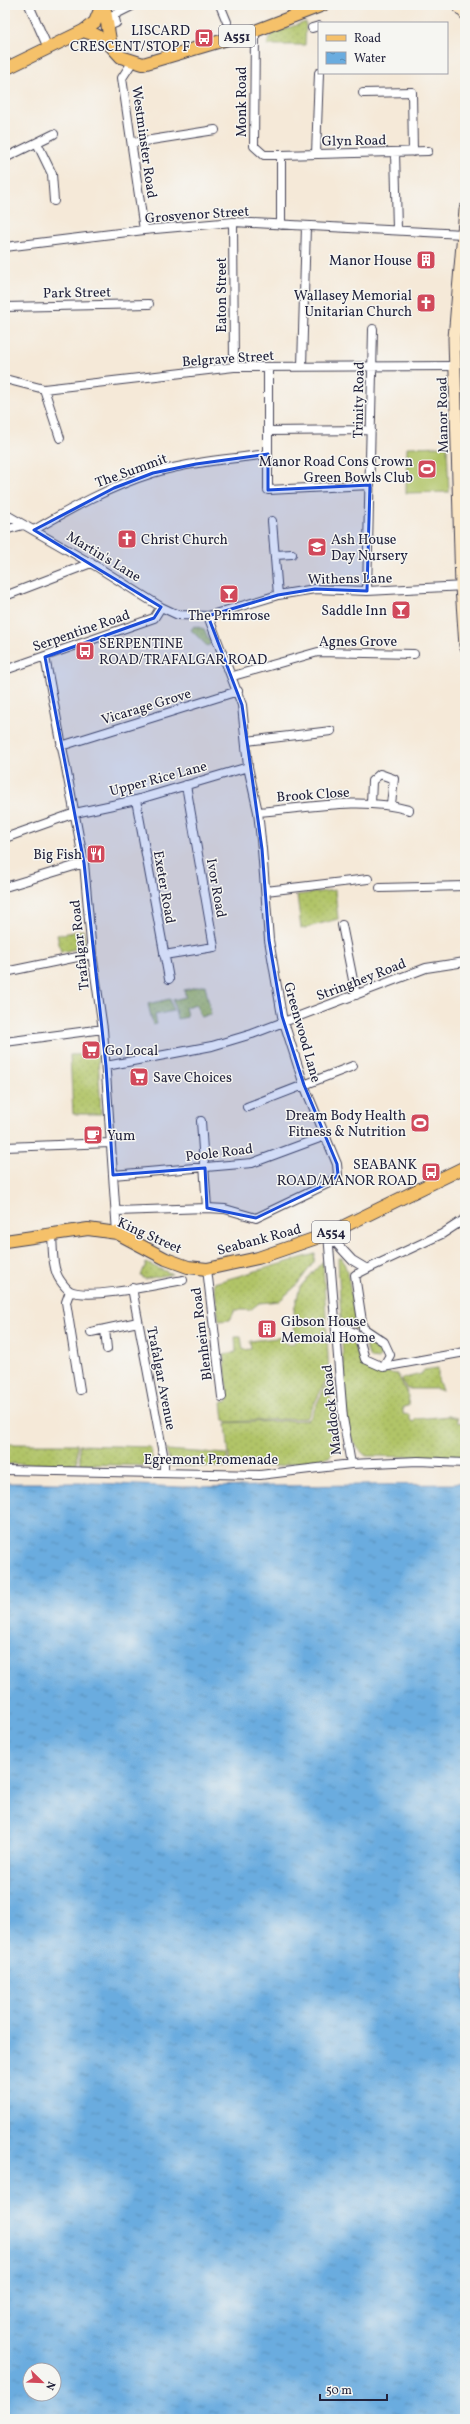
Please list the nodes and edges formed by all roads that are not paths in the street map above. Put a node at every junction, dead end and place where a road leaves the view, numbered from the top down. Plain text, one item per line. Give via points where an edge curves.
1 (28, 5) edge
2 (103, 5) edge
3 (134, 5) edge
4 (220, 5) edge
5 (323, 5) edge
6 (457, 5) edge
7 (465, 14) edge
8 (227, 22) dead end
9 (108, 26) junction
10 (83, 31) junction
11 (255, 31) junction
12 (111, 46) junction
13 (48, 48) junction
14 (133, 61) junction
15 (5, 69) edge
16 (319, 74) edge
17 (364, 92) dead end
18 (215, 130) dead end
19 (54, 134) dead end
20 (37, 143) junction
21 (132, 143) junction
22 (428, 151) dead end
23 (394, 152) junction
24 (413, 152) junction
25 (316, 154) junction
26 (280, 155) junction
27 (5, 158) edge
28 (54, 201) dead end
29 (465, 209) edge
30 (233, 222) junction
31 (281, 225) junction
32 (306, 226) junction
33 (464, 229) edge
34 (144, 230) junction
35 (397, 230) junction
36 (5, 247) edge
37 (149, 304) dead end
38 (5, 307) edge
39 (460, 311) edge
40 (373, 329) dead end
41 (302, 366) junction
42 (456, 366) junction
43 (234, 367) junction
44 (268, 367) junction
45 (372, 367) junction
46 (5, 379) edge
47 (44, 389) junction
48 (371, 430) junction
49 (268, 431) junction
50 (60, 438) dead end
51 (268, 454) junction
52 (370, 485) junction
53 (5, 514) edge
54 (272, 521) dead end
55 (23, 525) junction
56 (5, 530) edge
57 (34, 530) junction
58 (292, 554) dead end
59 (276, 555) junction
60 (92, 563) junction
61 (463, 586) edge
62 (367, 591) junction
63 (278, 595) junction
64 (5, 596) edge
65 (161, 607) junction
66 (190, 616) joint
67 (208, 616) junction
68 (465, 646) edge
69 (414, 654) dead end
70 (45, 657) junction
71 (5, 670) edge
72 (233, 676) junction
73 (238, 691) junction
74 (330, 731) dead end
75 (247, 741) junction
76 (61, 746) junction
77 (248, 767) junction
78 (186, 785) junction
79 (136, 800) junction
80 (371, 804) junction
81 (391, 804) junction
82 (409, 810) dead end
83 (258, 812) junction
84 (75, 813) junction
85 (5, 838) edge
86 (84, 863) junction
87 (368, 880) dead end
88 (465, 886) edge
89 (5, 887) edge
90 (380, 888) dead end
91 (266, 891) junction
92 (342, 925) dead end
93 (92, 954) junction
94 (164, 955) junction
95 (465, 962) edge
96 (5, 972) edge
97 (169, 979) dead end
98 (356, 994) junction
99 (284, 1022) junction
100 (103, 1029) junction
101 (5, 1042) edge
102 (106, 1066) junction
103 (353, 1066) dead end
104 (304, 1085) junction
105 (247, 1107) dead end
106 (201, 1121) dead end
107 (325, 1136) junction
108 (110, 1143) junction
109 (5, 1147) edge
110 (465, 1167) edge
111 (204, 1168) junction
112 (113, 1175) junction
113 (207, 1208) junction
114 (116, 1211) junction
115 (465, 1219) edge
116 (117, 1234) junction
117 (328, 1234) junction
118 (52, 1235) junction
119 (5, 1242) edge
120 (188, 1267) joint
121 (207, 1269) junction
122 (367, 1269) junction
123 (183, 1280) dead end
124 (132, 1288) junction
125 (70, 1291) junction
126 (138, 1322) junction
127 (104, 1329) junction
128 (336, 1330) junction
129 (91, 1332) dead end
130 (107, 1350) dead end
131 (465, 1352) edge
132 (384, 1367) junction
133 (80, 1390) dead end
134 (222, 1397) dead end
135 (465, 1463) edge
136 (351, 1464) junction
137 (5, 1470) edge
138 (164, 1473) junction

1 - 13 street
2 - 9 main road
2 - 10 main road via 95,22
3 - 9 street via 114,15 116,23
4 - 8 street
5 - 11 main road, A551
6 - 7 main road
9 - 12 main road
10 - 12 main road, A551 via 96,35
10 - 13 main road
11 - 14 main road, A551 via 143,64
11 - 26 street, Monk Road via 254,146 264,155
12 - 14 main road, A551 via 121,57
13 - 15 main road
14 - 21 street, Westminster Road via 122,78
16 - 25 street
17 - 24 street via 412,92
18 - 21 street
19 - 20 street
20 - 27 street
20 - 28 street via 52,174
21 - 34 street, Westminster Road
22 - 24 street, Glyn Road
23 - 24 street, Glyn Road
23 - 25 street, Glyn Road
23 - 35 street
25 - 26 street, Glyn Road
26 - 31 street
29 - 33 main road, Manor Road
30 - 31 street, Grosvenor Street
30 - 34 street, Grosvenor Street
30 - 43 street, Eaton Street
31 - 32 street, Grosvenor Street
32 - 35 street, Grosvenor Street
32 - 41 street
33 - 35 street, Grosvenor Street
33 - 39 main road, Manor Road
34 - 36 street, Grosvenor Street
37 - 38 street, Park Street
39 - 42 main road, Manor Road
40 - 45 street, Trinity Road
41 - 44 street, Belgrave Street
41 - 45 street, Belgrave Street
42 - 45 street, Belgrave Street
42 - 61 main road, Manor Road
43 - 44 street, Belgrave Street
43 - 47 street, Belgrave Street
44 - 49 street
45 - 48 street, Trinity Road
46 - 47 street, Belgrave Street
47 - 50 street
48 - 49 street
48 - 52 street, Trinity Road
49 - 51 street
51 - 52 street via 268,490
51 - 57 street, The Summit via 153,473 100,494
52 - 62 street, Trinity Road
53 - 55 street, Martin's Lane
54 - 59 street
55 - 56 street
55 - 57 street, Martin's Lane
57 - 60 street, Martin's Lane
58 - 59 street
59 - 63 street
60 - 64 street
60 - 65 street, Martin's Lane
61 - 62 street, Withens Lane
61 - 68 main road, Manor Road
62 - 63 street, Withens Lane via 315,589
63 - 67 street, Withens Lane
65 - 66 street, Martin's Lane via 178,615
65 - 70 street, Serpentine Road via 154,618
66 - 67 street, Withens Lane
67 - 72 street, Greenwood Lane
69 - 72 street, Agnes Grove via 318,652
70 - 71 street, Serpentine Road
70 - 76 street, Trafalgar Road
72 - 73 street, Greenwood Lane
73 - 75 street, Greenwood Lane
73 - 76 street, Vicarage Grove
74 - 75 street
75 - 77 street, Greenwood Lane
76 - 84 street, Trafalgar Road
77 - 78 street, Upper Rice Lane
77 - 83 street, Greenwood Lane
78 - 79 street, Upper Rice Lane
78 - 94 street, Ivor Road via 214,947
79 - 84 street, Upper Rice Lane
79 - 94 street, Exeter Road
80 - 81 street, Brook Close
80 - 81 street, Brook Close via 372,782 380,774 394,779
80 - 83 street, Brook Close
81 - 82 street, Brook Close
83 - 91 street, Greenwood Lane
84 - 85 street, Upper Rice Lane
84 - 86 street, Trafalgar Road
86 - 89 street
86 - 93 street, Trafalgar Road
87 - 91 street
88 - 90 street
91 - 99 street, Greenwood Lane via 270,954
92 - 98 street
93 - 96 street
93 - 100 street, Trafalgar Road
94 - 97 street, Exeter Road
95 - 98 street, Stringhey Road via 426,968
98 - 99 street, Stringhey Road
99 - 102 street, Stringhey Road via 212,1046
99 - 104 street, Greenwood Lane
100 - 101 street
100 - 102 street, Trafalgar Road
102 - 108 street, Trafalgar Road
103 - 104 street
104 - 105 street
104 - 107 street, Greenwood Lane
106 - 111 street
107 - 111 street, Poole Road via 252,1163
107 - 113 street, Greenwood Lane via 338,1164 338,1175 329,1183 256,1218 225,1209
108 - 109 street
108 - 112 street, Trafalgar Road
110 - 117 main road, Seabank Road / A554
111 - 112 street, Poole Road
111 - 113 street
112 - 114 street, Trafalgar Road
113 - 114 street, Greenwood Lane
114 - 116 street, Trafalgar Road
115 - 122 street via 442,1234
116 - 118 main road, King Street / A554 via 88,1229
116 - 120 main road, King Street / A554 via 166,1259
117 - 121 main road, Seabank Road / A554 via 258,1258
117 - 122 street via 352,1260
117 - 128 street, Maddock Road
118 - 119 main road, King Street / A554
118 - 125 street via 56,1273
120 - 121 main road, Seabank Road / A554
121 - 134 street, Blenheim Road
122 - 132 street via 355,1275 363,1328 384,1342 390,1355
123 - 124 street
124 - 125 street via 82,1294
124 - 126 street, Trafalgar Avenue
125 - 133 street via 66,1302
126 - 127 street
126 - 138 street, Trafalgar Avenue via 164,1459
127 - 129 street
127 - 130 street
128 - 132 street via 347,1329 358,1335 365,1359
128 - 136 street, Maddock Road via 343,1418
131 - 132 street
135 - 136 street, Egremont Promenade
136 - 138 street, Egremont Promenade via 266,1475
137 - 138 street, Egremont Promenade

